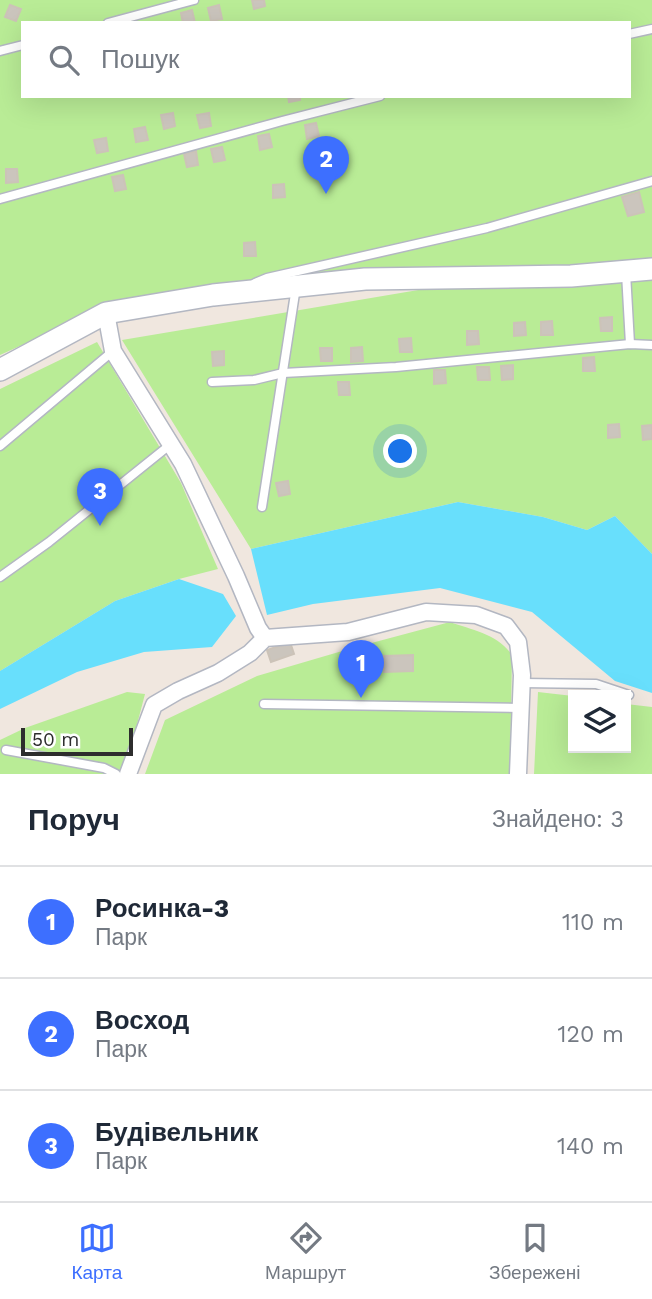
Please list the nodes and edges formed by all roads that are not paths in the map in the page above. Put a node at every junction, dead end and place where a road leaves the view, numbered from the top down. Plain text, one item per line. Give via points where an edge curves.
1 (194, 0) edge
2 (115, 21) edge
3 (652, 29) edge
4 (631, 34) edge
5 (21, 46) edge
6 (0, 51) edge
7 (372, 98) edge
8 (652, 181) edge
9 (0, 199) edge
10 (652, 269) edge
11 (626, 270) junction
12 (296, 287) junction
13 (213, 295) junction
14 (106, 313) junction
15 (630, 344) junction
16 (652, 345) edge
17 (113, 351) junction
18 (0, 370) edge
19 (283, 373) junction
20 (212, 382) dead end
21 (171, 444) junction
22 (0, 446) edge
23 (262, 507) dead end
24 (0, 577) edge
25 (265, 638) junction
26 (521, 682) junction
27 (614, 690) edge
28 (264, 704) dead end
29 (520, 708) junction
30 (6, 750) dead end
31 (116, 774) edge
32 (128, 774) edge
33 (518, 774) edge

1 - 2 lane
3 - 4 lane
5 - 6 lane
7 - 9 lane
8 - 13 lane via 487,228 267,278
10 - 11 street
11 - 12 street via 571,276 365,279
11 - 15 lane
12 - 13 street
12 - 19 lane
13 - 14 street
14 - 17 street
14 - 18 street
15 - 16 lane
15 - 19 lane
17 - 21 street
17 - 22 lane
19 - 20 lane
19 - 23 lane
21 - 24 lane
21 - 25 street
25 - 26 street via 348,632 426,612 476,615 506,626 518,642
25 - 32 street via 218,673 153,705
26 - 27 lane via 596,684
26 - 29 street
28 - 29 lane
29 - 33 street
30 - 31 lane

